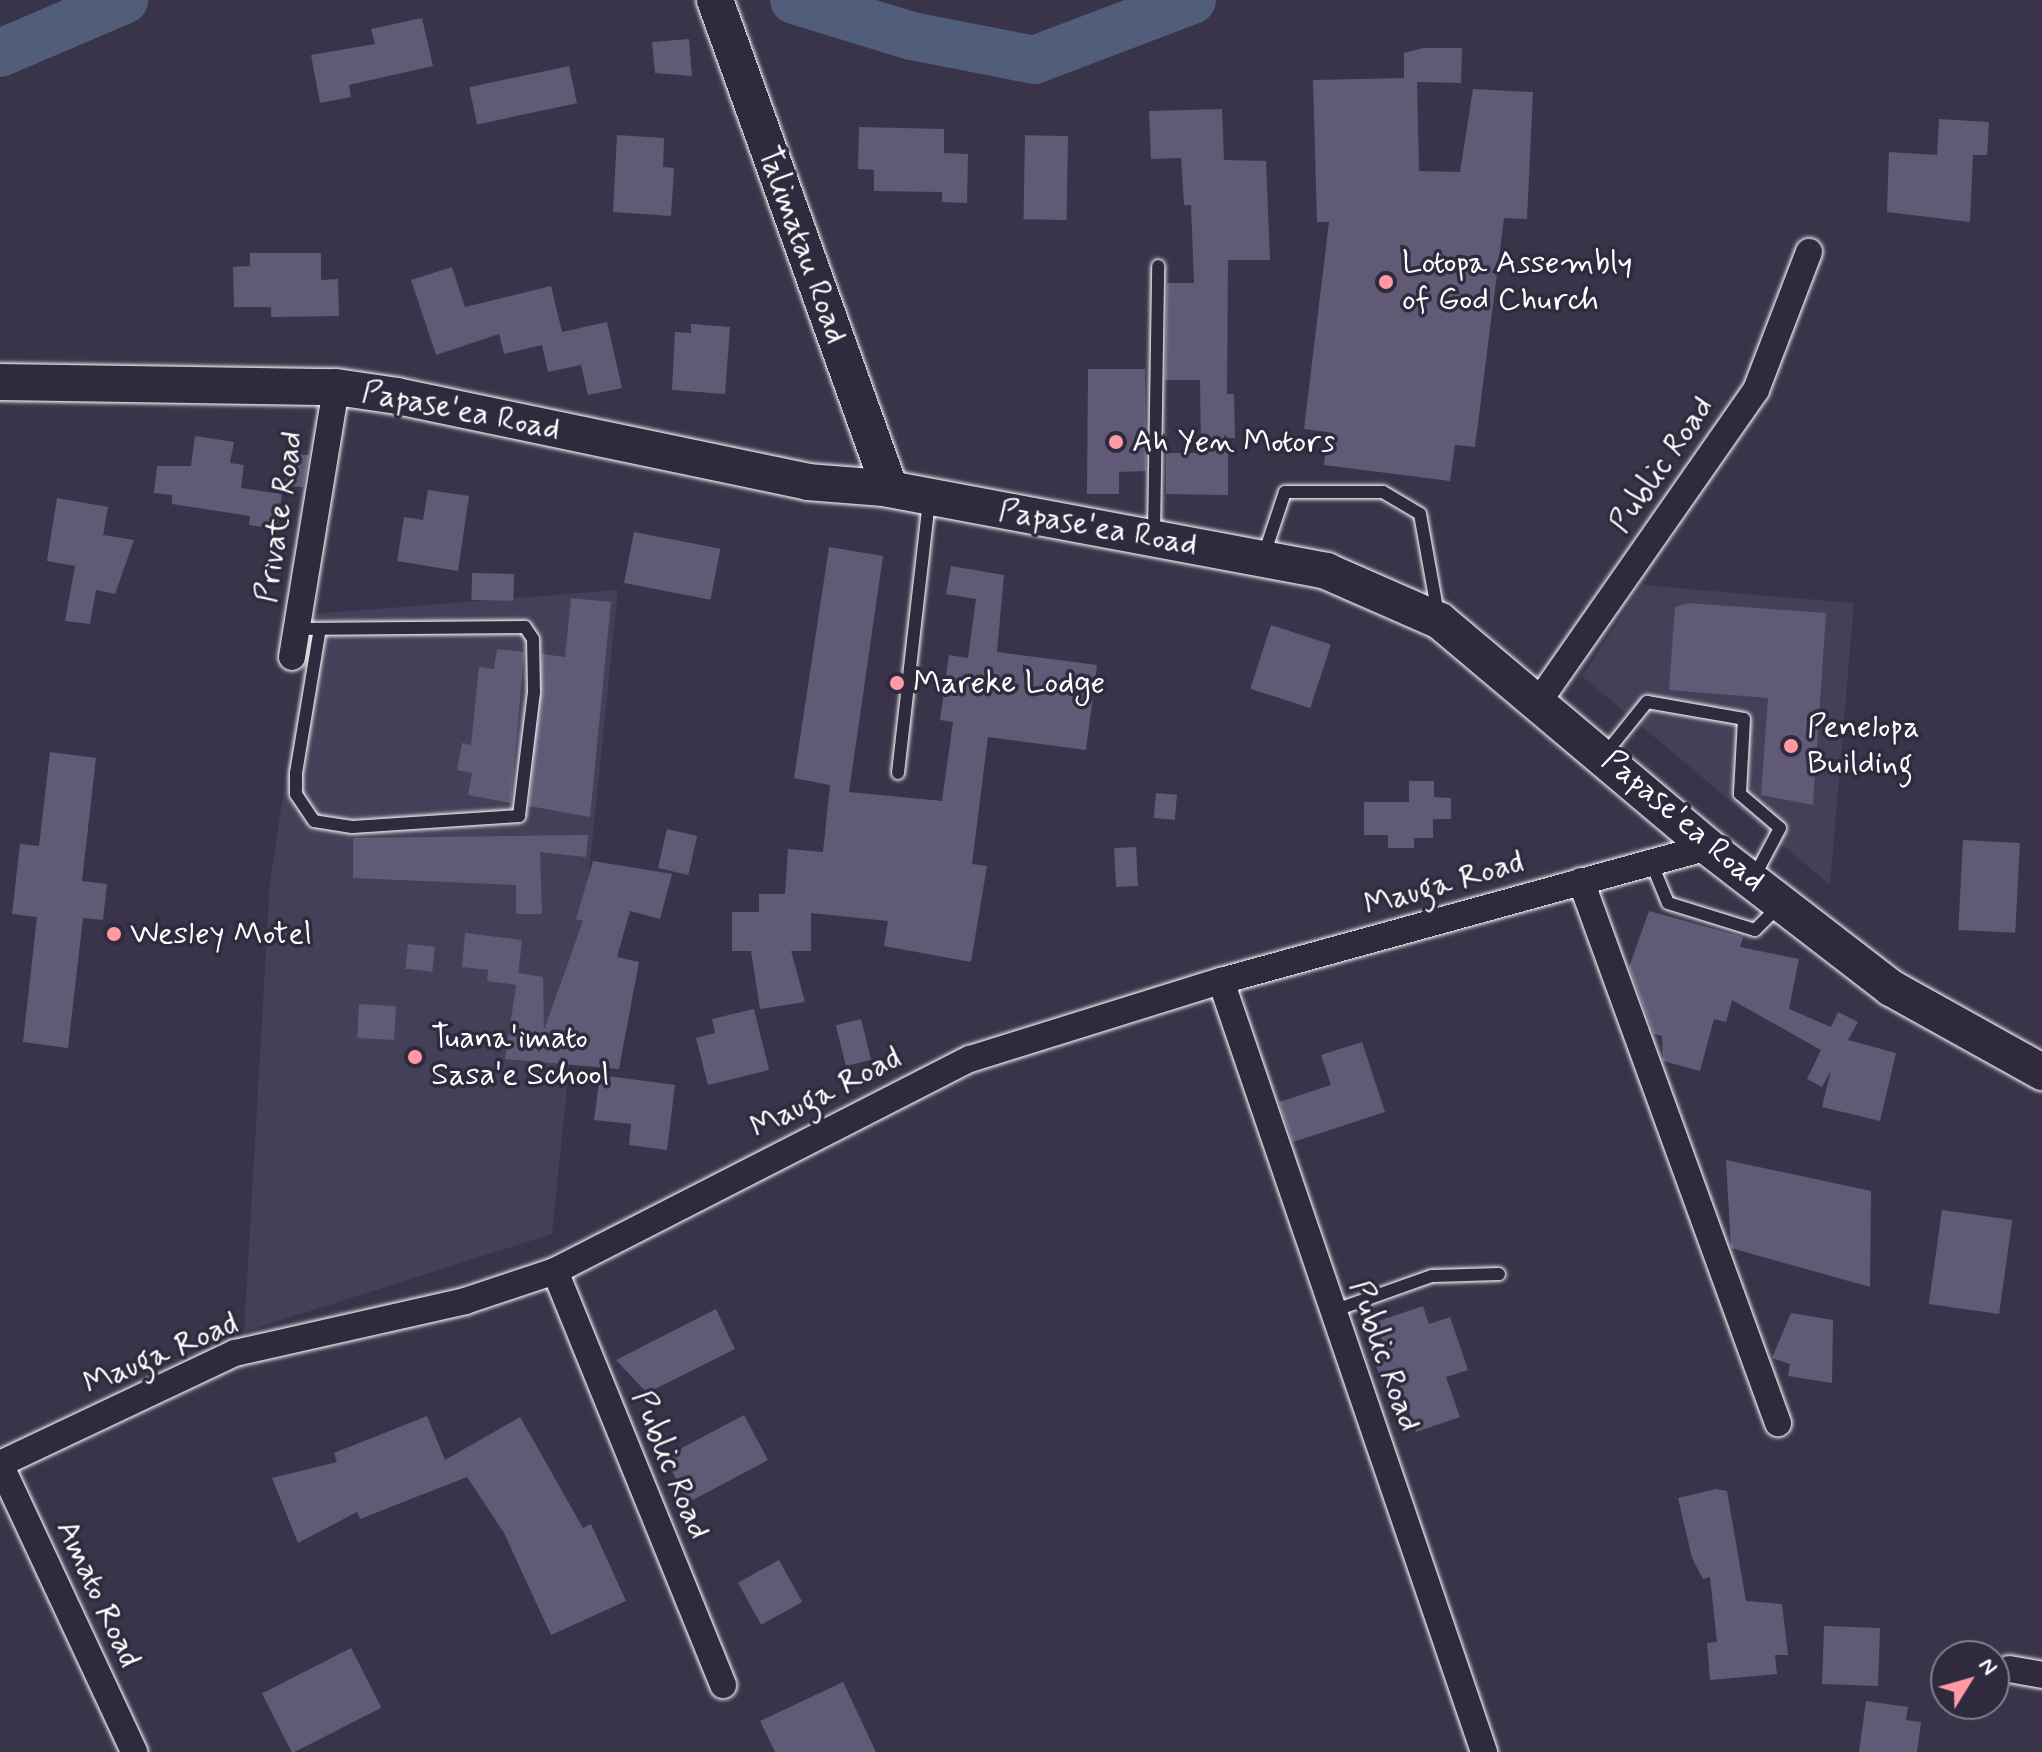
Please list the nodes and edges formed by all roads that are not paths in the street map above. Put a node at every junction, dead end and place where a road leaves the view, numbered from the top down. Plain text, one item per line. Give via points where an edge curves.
1 (715, 0) edge
2 (1809, 252) dead end
3 (1158, 266) dead end
4 (0, 382) edge
5 (336, 387) junction
6 (890, 489) junction
7 (930, 497) junction
8 (1154, 538) junction
9 (1263, 558) junction
10 (1440, 621) junction
11 (308, 631) junction
12 (292, 657) dead end
13 (1539, 701) junction
14 (1605, 754) junction
15 (898, 773) dead end
16 (1708, 847) junction
17 (1651, 862) junction
18 (1581, 881) junction
19 (1752, 881) junction
20 (1781, 903) junction
21 (1221, 981) junction
22 (2042, 1072) edge
23 (555, 1271) junction
24 (1499, 1274) dead end
25 (1333, 1311) junction
26 (1778, 1423) dead end
27 (0, 1464) edge
28 (2010, 1669) edge
29 (2042, 1675) edge
30 (723, 1685) dead end
31 (134, 1752) edge
32 (1484, 1752) edge

1 - 6 main road, Talimatau Road
2 - 13 street, Public Road via 1756,390
3 - 8 lane
4 - 5 main road, Papase'ea Road
5 - 6 main road, Papase'ea Road via 807,482
5 - 11 street, Private Road
6 - 7 main road, Papase'ea Road
7 - 8 main road, Papase'ea Road
7 - 15 lane
8 - 9 main road, Papase'ea Road
9 - 10 main road, Papase'ea Road via 1392,595
9 - 10 lane via 1285,492 1383,492 1420,514
10 - 13 main road, Papase'ea Road
11 - 11 lane via 525,627 533,639 534,692 519,816 352,827 314,821 296,794
11 - 12 street, Private Road
13 - 14 main road, Papase'ea Road
14 - 16 main road, Papase'ea Road
14 - 19 lane via 1647,702 1744,719 1740,794 1780,828
16 - 17 street, Mauga Road
16 - 19 main road, Papase'ea Road
17 - 18 street, Mauga Road
17 - 20 lane via 1668,903 1755,930
18 - 21 street, Mauga Road
18 - 26 street
19 - 20 main road, Papase'ea Road
20 - 22 main road, Papase'ea Road via 1891,988
21 - 23 street, Mauga Road via 970,1059
21 - 25 street, Public Road
23 - 27 street, Mauga Road via 465,1301 235,1353
23 - 30 street, Public Road
24 - 25 lane via 1465,1269 1432,1276
25 - 32 street, Public Road
27 - 31 street, Amato Road
28 - 29 street

